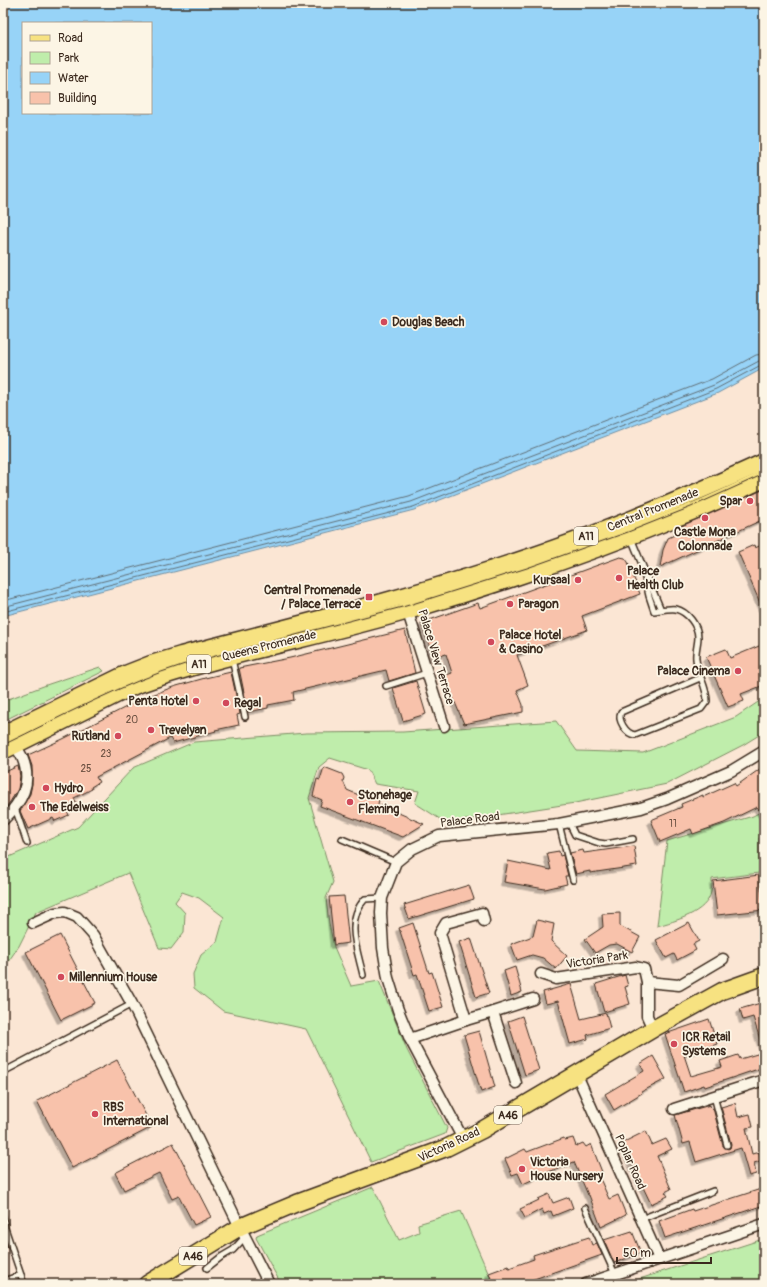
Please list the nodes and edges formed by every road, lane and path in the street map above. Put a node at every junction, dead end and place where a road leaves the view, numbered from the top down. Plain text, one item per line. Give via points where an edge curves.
1 (764, 462) edge
2 (764, 479) edge
3 (627, 529) junction
4 (405, 604) junction
5 (232, 656) junction
6 (427, 673) junction
7 (700, 678) junction
8 (386, 686) dead end
9 (245, 717) dead end
10 (444, 726) dead end
11 (7, 740) edge
12 (764, 751) edge
13 (15, 808) junction
14 (3, 820) edge
15 (564, 824) junction
16 (342, 839) dead end
17 (633, 839) dead end
18 (27, 843) dead end
19 (396, 862) junction
20 (573, 880) dead end
21 (382, 898) junction
22 (484, 921) dead end
23 (33, 923) dead end
24 (723, 959) dead end
25 (541, 974) dead end
26 (363, 975) dead end
27 (764, 976) edge
28 (647, 982) junction
29 (533, 999) dead end
30 (132, 1004) junction
31 (493, 1012) junction
32 (466, 1020) junction
33 (653, 1029) junction
34 (410, 1038) junction
35 (3, 1072) edge
36 (577, 1075) junction
37 (764, 1080) edge
38 (516, 1083) dead end
39 (714, 1096) junction
40 (674, 1109) dead end
41 (463, 1139) junction
42 (726, 1145) dead end
43 (713, 1191) dead end
44 (585, 1208) dead end
45 (3, 1217) edge
46 (642, 1219) junction
47 (764, 1224) edge
48 (242, 1232) junction
49 (659, 1259) junction
50 (207, 1268) dead end
51 (615, 1274) junction
52 (21, 1275) junction
53 (3, 1281) edge
54 (24, 1284) edge
55 (147, 1284) edge
56 (269, 1284) edge
57 (586, 1284) edge

1 - 3 main road, Central Promenade / A11 via 687,497
2 - 3 main road, Central Promenade / A11 via 692,511
3 - 4 main road, Central Promenade / A11 via 528,573
3 - 7 lane via 661,610 677,609 689,617 697,629 696,658
4 - 5 main road, Queens Promenade / A11
4 - 6 street, Palace View Terrace
4 - 11 main road, Queens Promenade / A11 via 372,605 151,664 128,673
5 - 9 lane
5 - 11 main road, Queens Promenade / A11 via 134,686
6 - 8 lane
6 - 10 street, Palace View Terrace
7 - 7 lane via 707,697 703,707 634,735 627,732 619,718 621,712
11 - 13 street via 21,756 27,776 26,788
12 - 15 street, Palace Road via 731,771 661,801 641,808
13 - 14 street
13 - 18 lane
15 - 17 lane via 575,835 599,843
15 - 19 street, Palace Road via 439,836 412,849
15 - 20 lane
16 - 19 lane
19 - 21 street, Palace Road
21 - 26 lane via 365,899 359,906 354,920 354,939
21 - 34 street, Palace Road via 383,948 388,978
22 - 32 street via 482,913 446,923 440,934
23 - 30 street via 55,913 65,912 77,917 93,935
24 - 28 street via 679,985
25 - 28 street, Victoria Park via 556,979 636,967 644,969
27 - 33 main road, Victoria Road / A46 via 722,991
28 - 33 street via 647,1016
29 - 31 street
30 - 35 lane
30 - 48 street
31 - 32 street
31 - 38 street
32 - 34 street
33 - 36 main road, Victoria Road / A46
34 - 41 street, Palace Road
36 - 41 main road, Victoria Road / A46
36 - 46 street, Poplar Road
37 - 39 street
39 - 40 street
39 - 42 lane
41 - 48 main road, Victoria Road / A46 via 427,1156 297,1203
43 - 46 lane
44 - 51 lane
45 - 52 lane
46 - 49 street, Poplar Road
47 - 49 street
48 - 50 lane via 233,1250
48 - 55 main road, Victoria Road / A46
48 - 56 street
49 - 51 street
51 - 57 street
52 - 53 lane
52 - 54 lane

